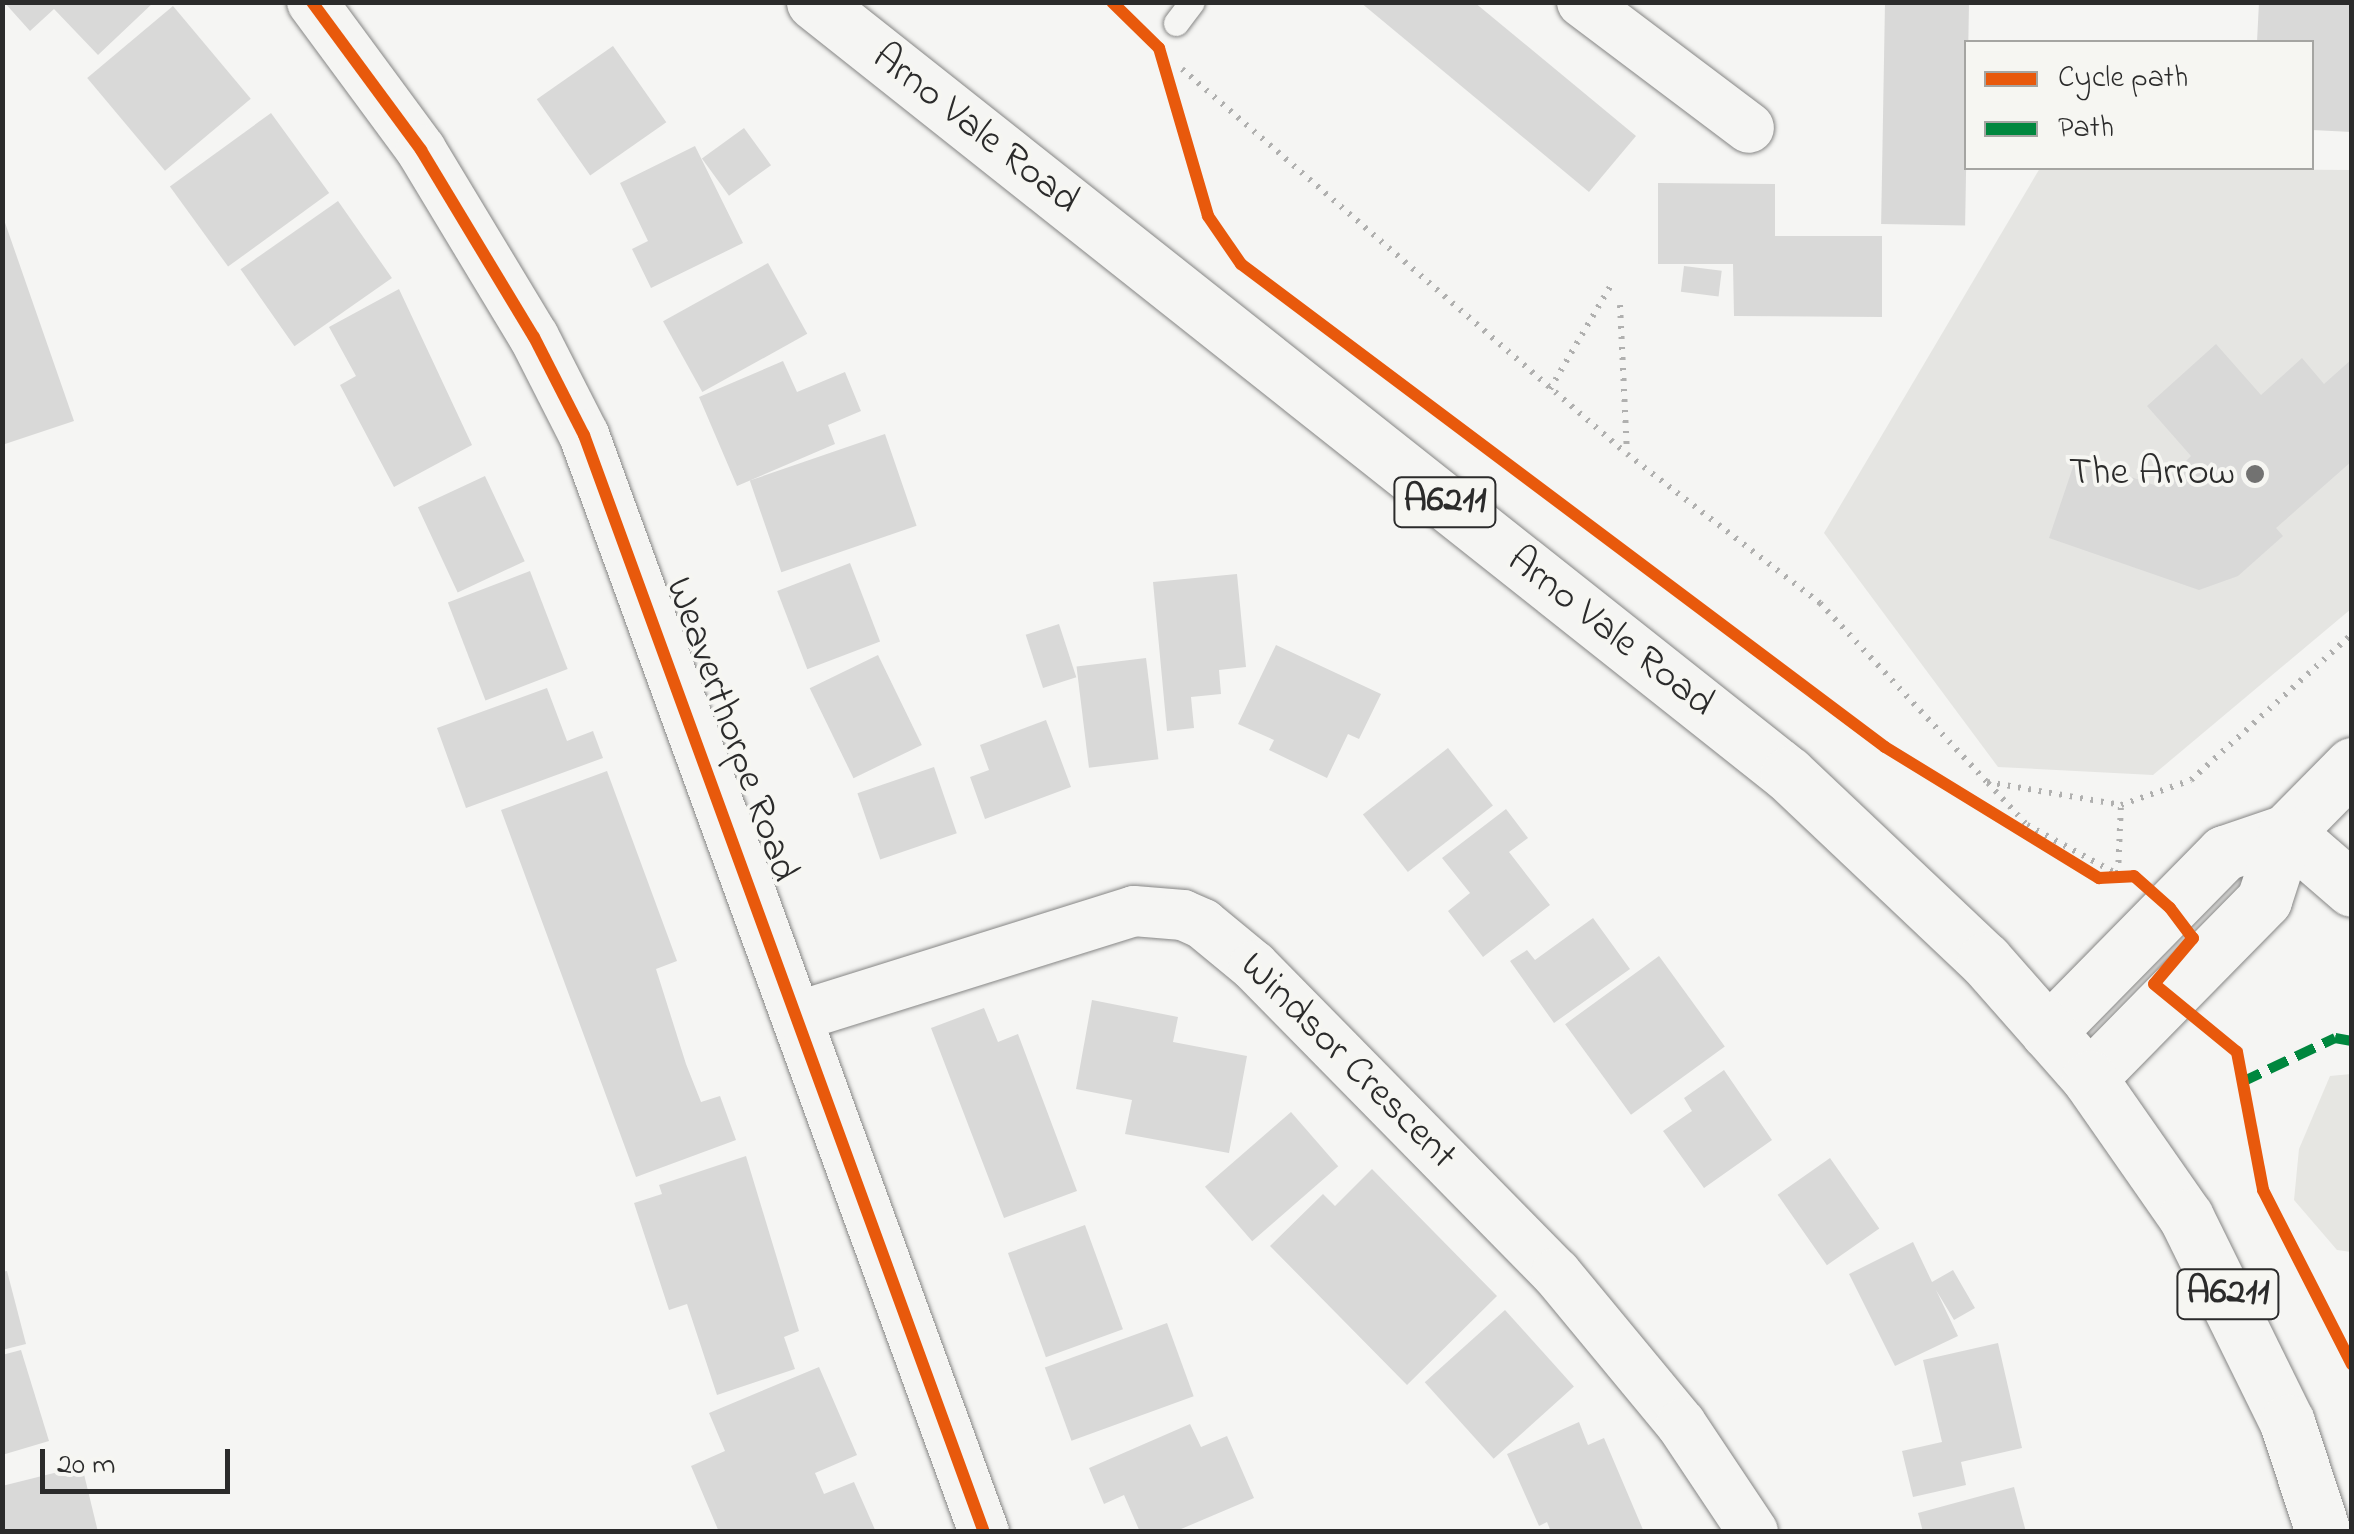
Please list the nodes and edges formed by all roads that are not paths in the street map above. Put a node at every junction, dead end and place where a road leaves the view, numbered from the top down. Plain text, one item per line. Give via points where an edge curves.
1 (312, 2) edge
2 (814, 2) edge
3 (1192, 2) edge
4 (1582, 2) edge
5 (1176, 24) dead end
6 (1749, 128) dead end
7 (2352, 765) edge
8 (2286, 832) junction
9 (2352, 888) edge
10 (799, 1016) junction
11 (2048, 1032) junction
12 (2089, 1078) junction
13 (984, 1532) edge
14 (1753, 1532) edge
15 (2323, 1532) edge

1 - 10 street, Weaverthorpe Road via 421,150 534,337 584,435
2 - 11 main road, Arno Vale Road / A6211 via 1788,774 1895,870
3 - 5 lane
4 - 6 street
7 - 8 main road
8 - 9 main road
8 - 11 main road via 2224,853
8 - 12 main road via 2264,900
10 - 13 street, Weaverthorpe Road
10 - 14 street, Windsor Crescent via 1134,911 1183,915 1202,924 1254,966 1556,1272 1681,1424
11 - 12 main road, Arno Vale Road / A6211
12 - 15 main road, A6211 via 2186,1217 2235,1307 2287,1422

